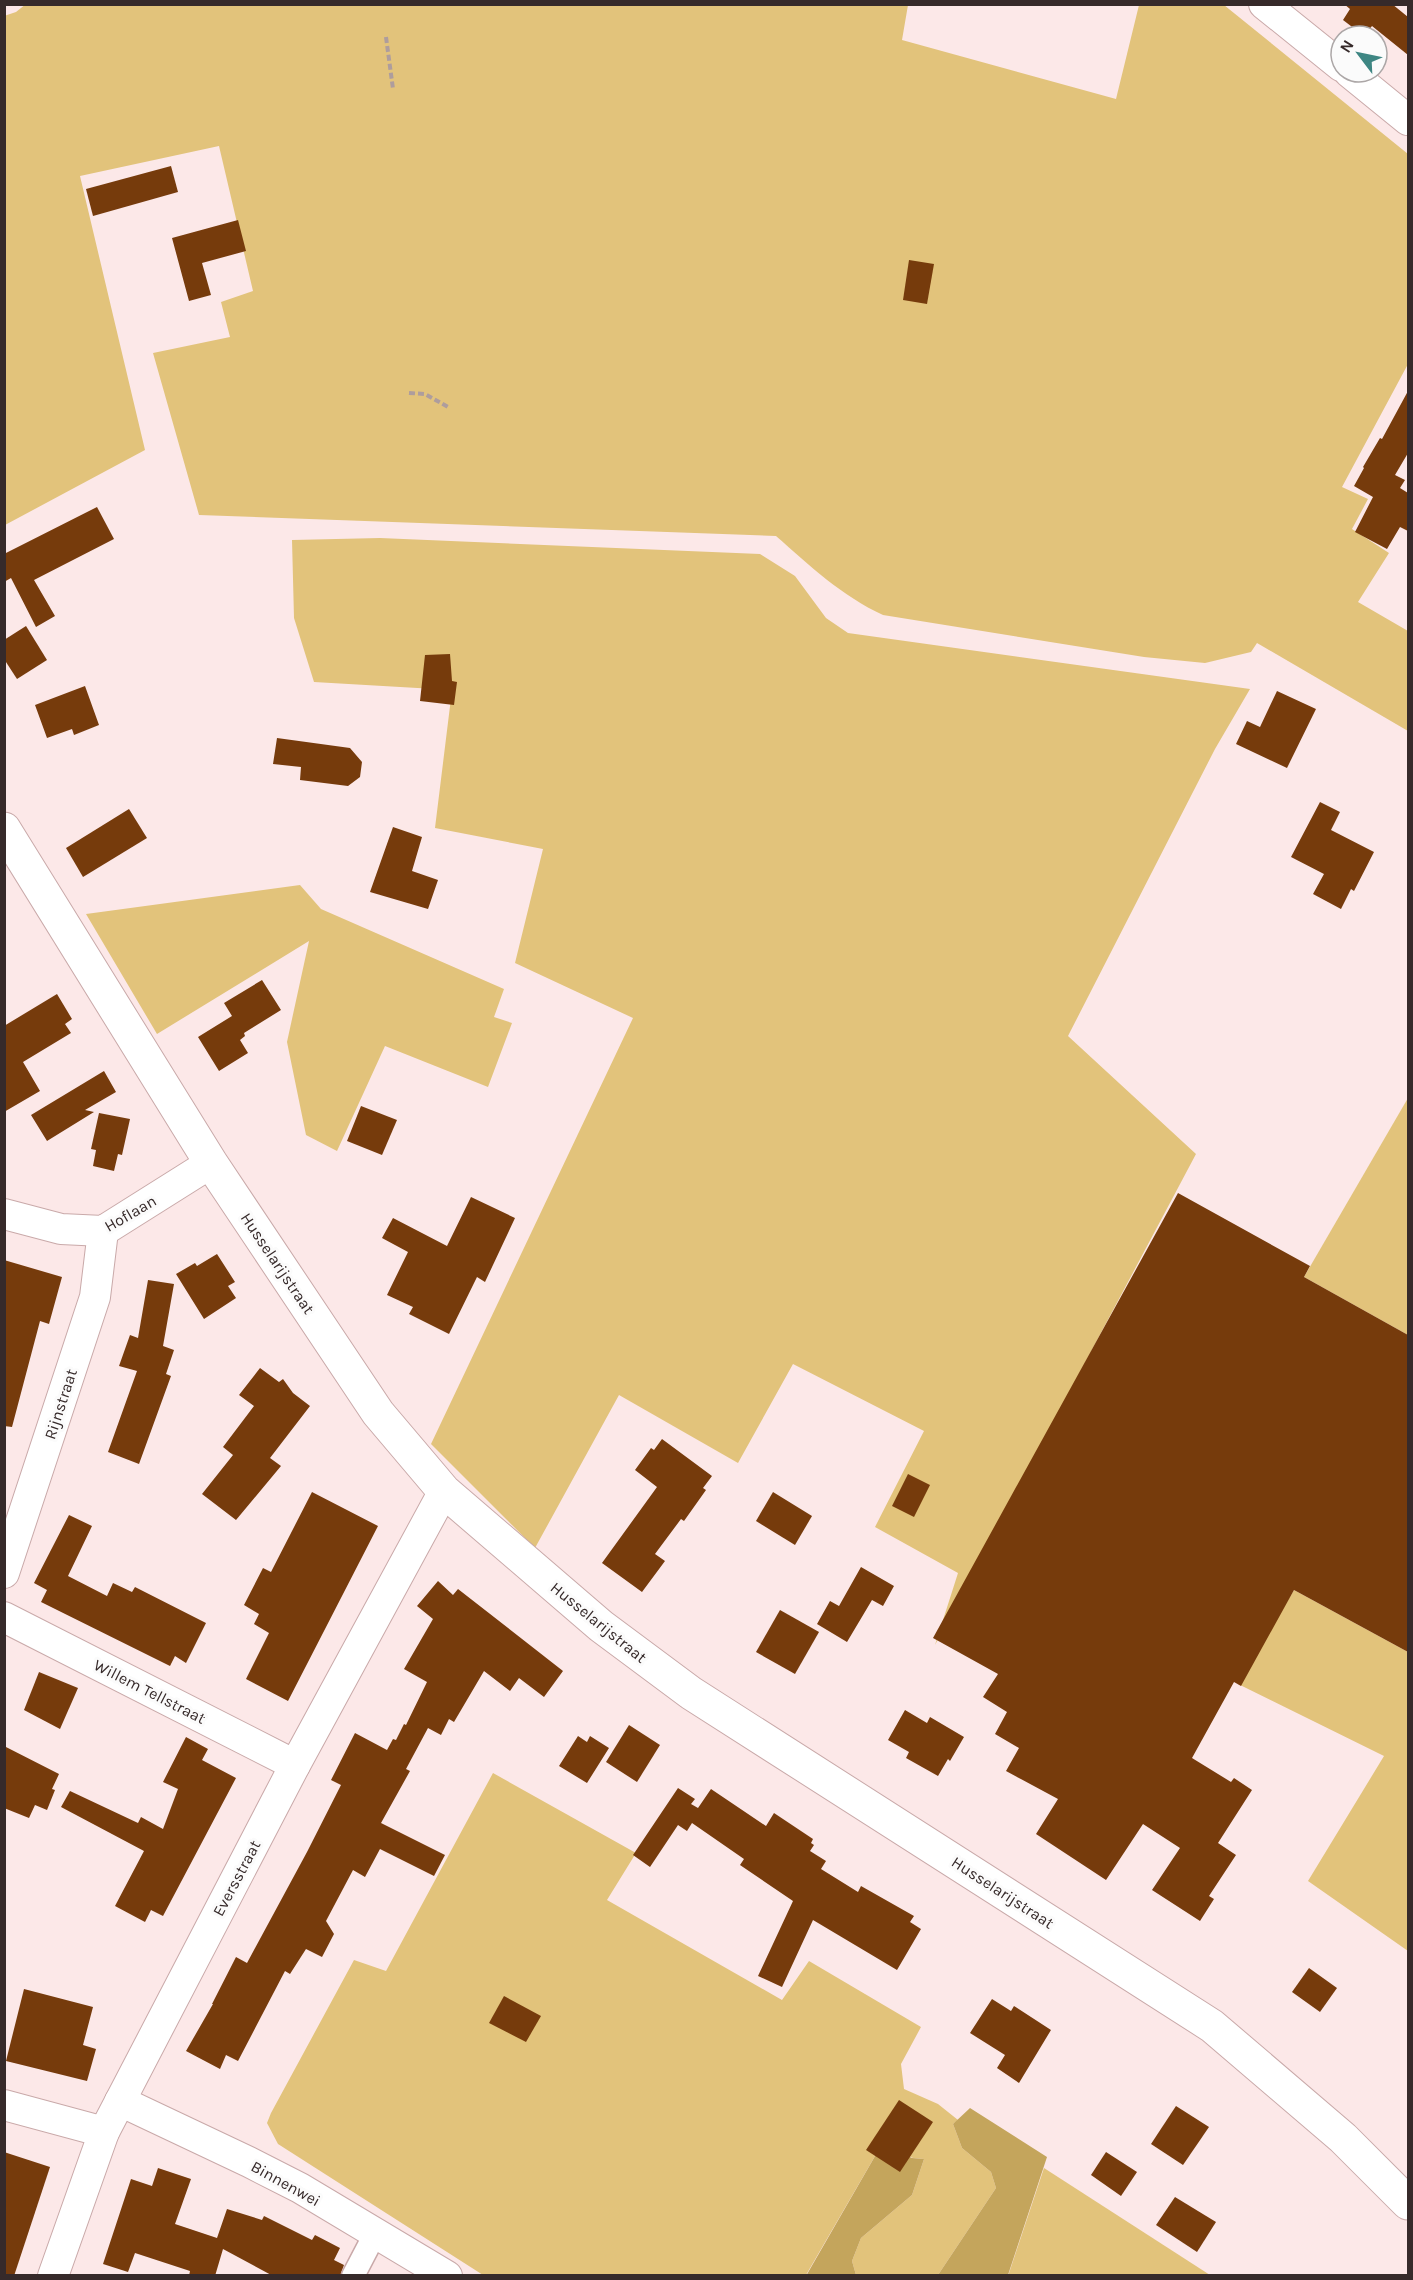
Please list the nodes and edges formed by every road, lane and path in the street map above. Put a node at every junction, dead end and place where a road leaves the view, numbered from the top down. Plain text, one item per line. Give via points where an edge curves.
1 (1275, 8) edge
2 (386, 37) dead end
3 (1329, 55) edge
4 (1364, 84) edge
5 (393, 89) dead end
6 (1408, 120) edge
7 (409, 393) dead end
8 (448, 406) dead end
9 (4, 829) edge
10 (212, 1163) junction
11 (4, 1214) edge
12 (103, 1231) junction
13 (444, 1491) junction
14 (4, 1573) edge
15 (4, 1617) edge
16 (295, 1765) junction
17 (120, 2101) junction
18 (4, 2105) edge
19 (104, 2132) junction
20 (1408, 2203) edge
21 (376, 2232) junction
22 (53, 2276) edge
23 (353, 2276) edge
24 (447, 2276) edge

1 - 3 street
2 - 5 path
4 - 6 street
7 - 8 path via 425,394
9 - 10 street, Husselarijstraat
10 - 12 street, Hoflaan
10 - 13 street, Husselarijstraat via 378,1413
11 - 12 street, Hoflaan via 61,1228
12 - 14 street, Rijnstraat via 95,1297
13 - 16 street, Eversstraat
13 - 20 street, Husselarijstraat via 601,1626 690,1693 1212,2026 1343,2138
15 - 16 street, Willem Tellstraat
16 - 17 street, Eversstraat
17 - 19 street, Eversstraat
17 - 21 street, Binnenwei via 300,2188
18 - 19 street
19 - 22 street, Eversstraat
21 - 23 street
21 - 24 street, Binnenwei

